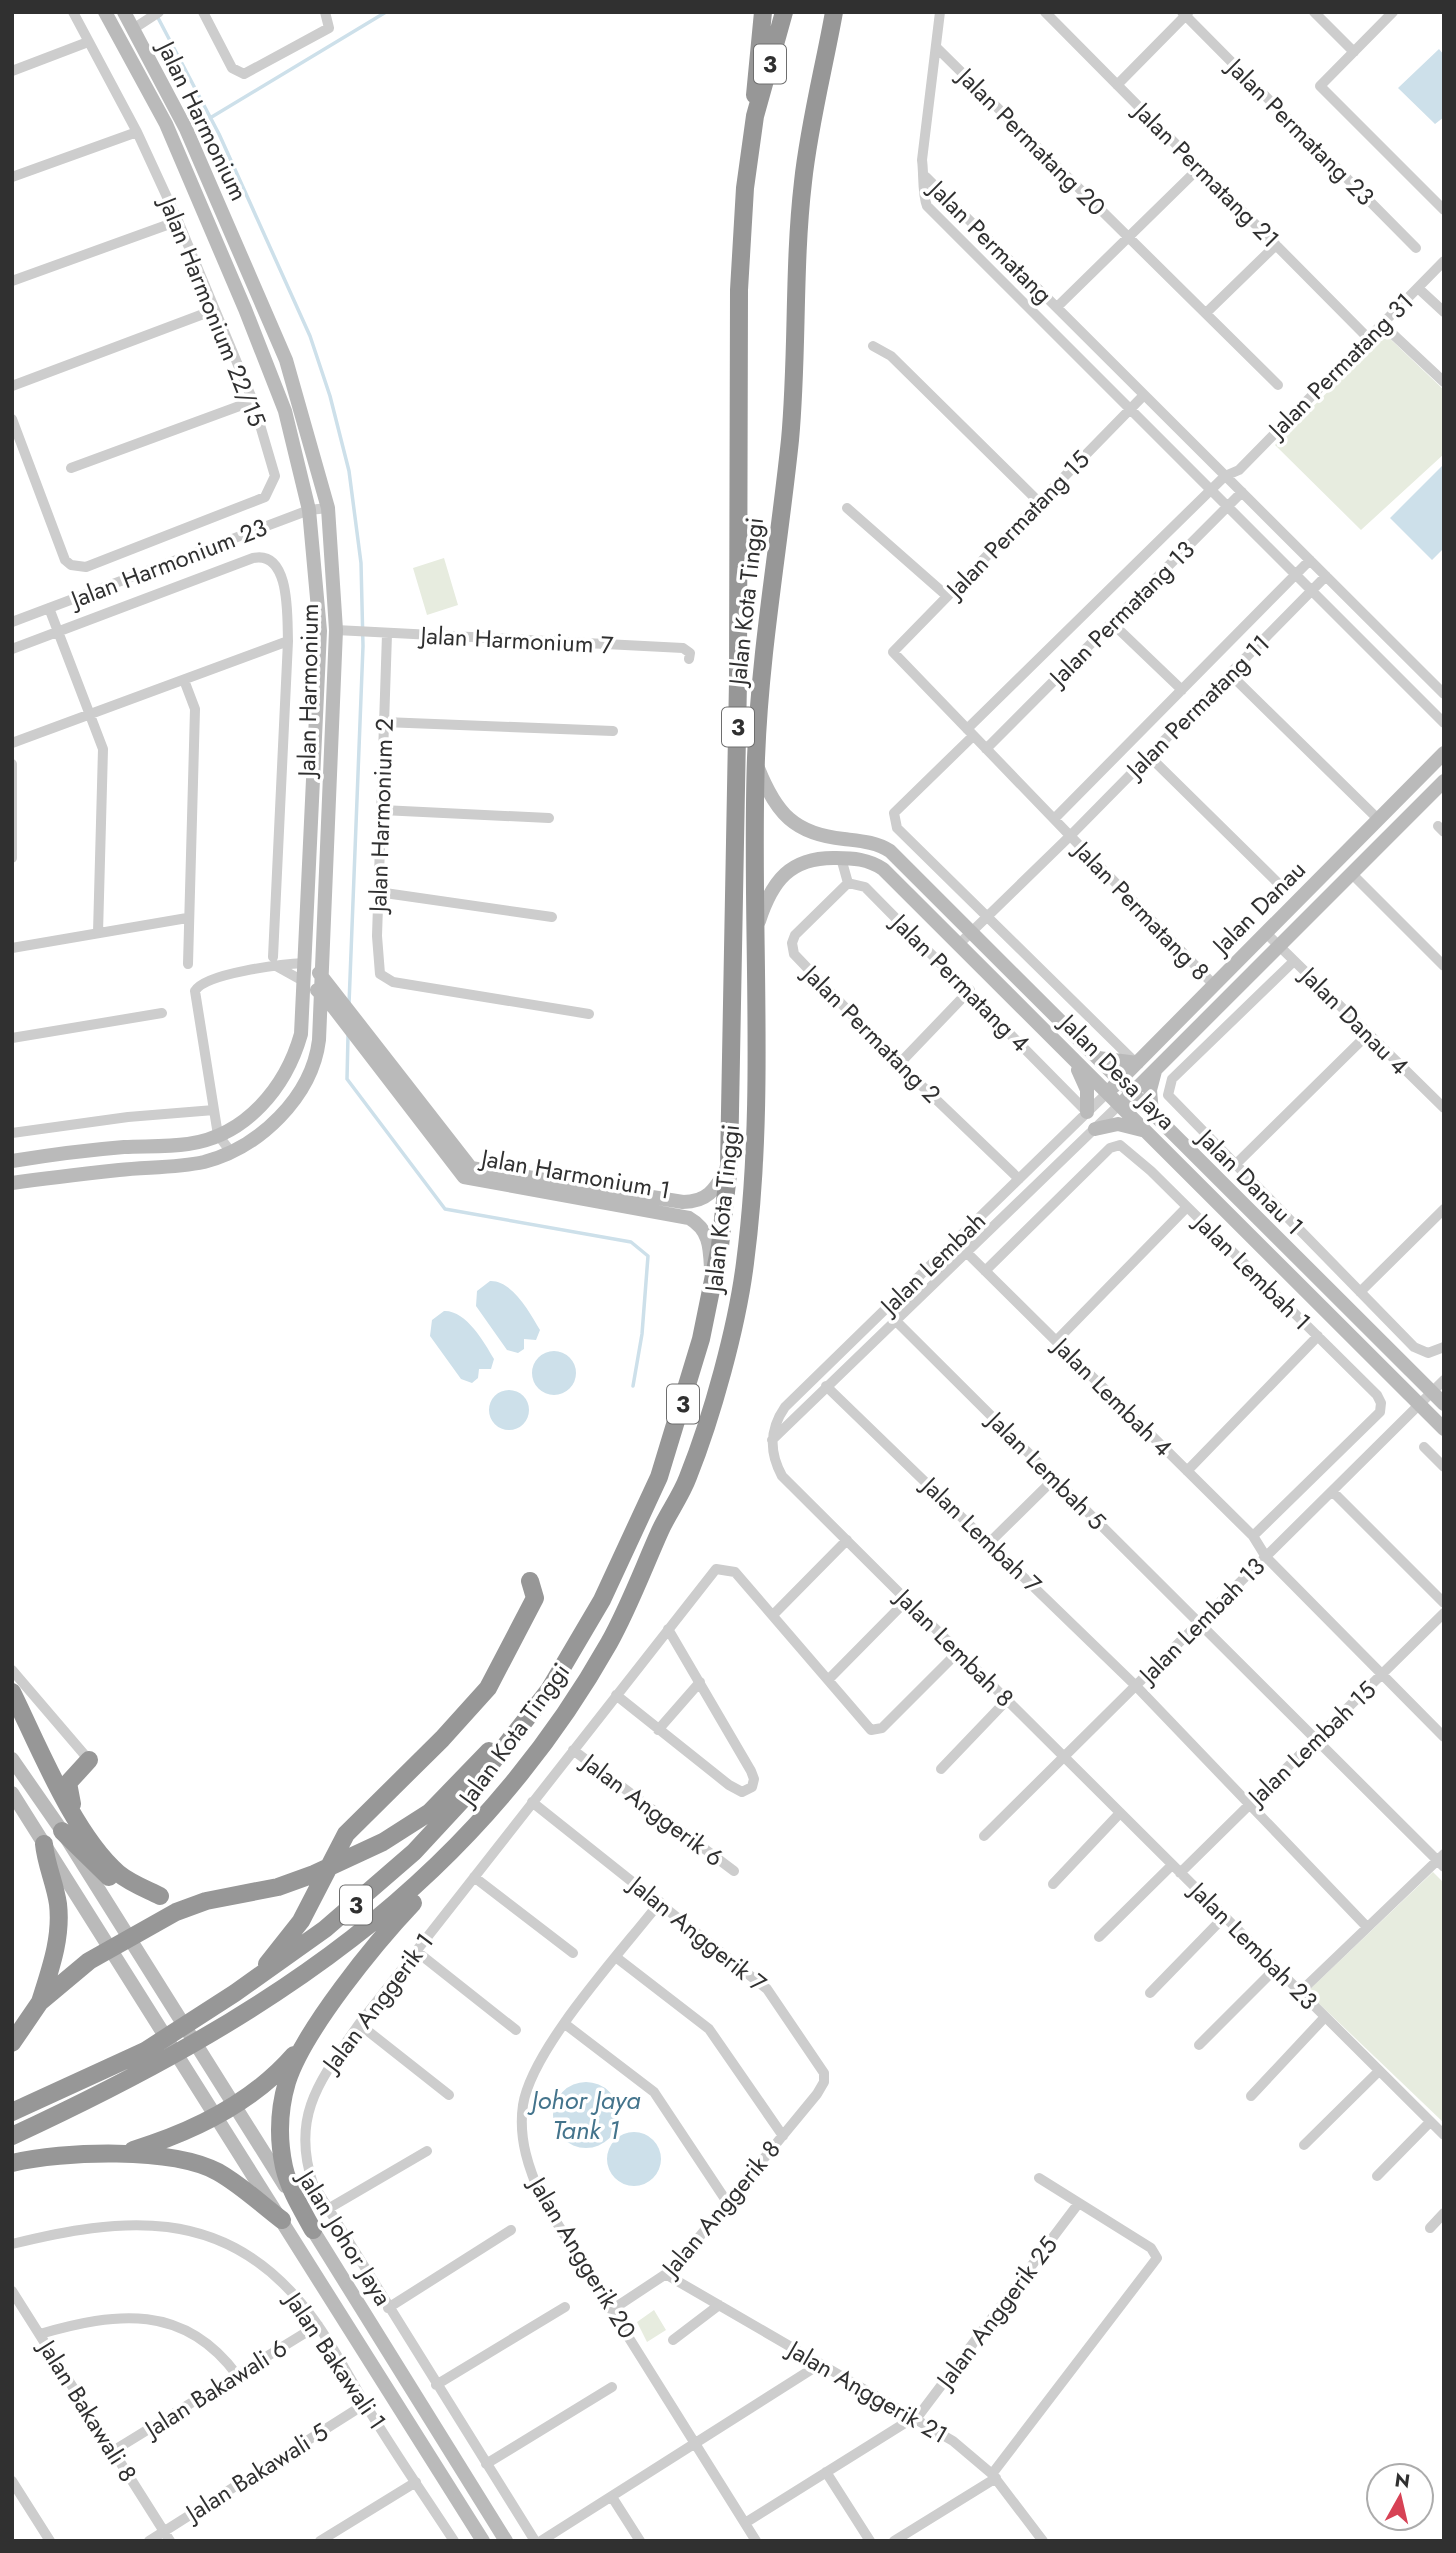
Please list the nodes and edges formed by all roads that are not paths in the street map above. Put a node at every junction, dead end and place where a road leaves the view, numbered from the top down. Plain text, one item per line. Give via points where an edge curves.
1 (73, 12) edge
2 (105, 12) edge
3 (124, 12) edge
4 (159, 12) edge
5 (203, 12) edge
6 (325, 12) edge
7 (763, 12) edge
8 (785, 12) edge
9 (834, 12) edge
10 (940, 12) edge
11 (1045, 12) edge
12 (1392, 12) edge
13 (1186, 13) edge
14 (1319, 14) edge
15 (133, 29) junction
16 (88, 42) junction
17 (937, 48) junction
18 (1354, 52) junction
19 (12, 72) edge
20 (1117, 85) junction
21 (755, 116) junction
22 (137, 132) junction
23 (1199, 168) junction
24 (12, 177) edge
25 (926, 177) junction
26 (1444, 210) edge
27 (178, 221) junction
28 (1128, 236) junction
29 (1276, 245) junction
30 (1416, 248) dead end
31 (1444, 261) edge
32 (12, 281) edge
33 (1418, 288) junction
34 (1056, 307) junction
35 (214, 310) junction
36 (1444, 312) edge
37 (1206, 313) junction
38 (1382, 324) junction
39 (1368, 338) junction
40 (873, 346) dead end
41 (1444, 382) edge
42 (1278, 385) dead end
43 (12, 386) edge
44 (1144, 395) junction
45 (253, 401) junction
46 (1130, 409) junction
47 (12, 419) edge
48 (71, 468) dead end
49 (1238, 470) junction
50 (1225, 476) junction
51 (1212, 490) junction
52 (1242, 492) junction
53 (1039, 502) junction
54 (1228, 507) junction
55 (328, 508) junction
56 (847, 508) dead end
57 (309, 510) junction
58 (1310, 560) junction
59 (1296, 575) junction
60 (1326, 576) junction
61 (1312, 590) junction
62 (947, 596) junction
63 (49, 608) junction
64 (12, 622) edge
65 (1112, 623) junction
66 (336, 630) junction
67 (58, 632) junction
68 (387, 634) junction
69 (288, 641) junction
70 (12, 649) edge
71 (893, 652) joint
72 (689, 659) dead end
73 (1230, 674) junction
74 (184, 680) junction
75 (1181, 690) junction
76 (1444, 694) edge
77 (90, 715) junction
78 (384, 722) junction
79 (1444, 723) edge
80 (613, 732) dead end
81 (970, 732) junction
82 (12, 743) edge
83 (986, 749) junction
84 (1444, 753) edge
85 (1149, 756) junction
86 (756, 762) junction
87 (12, 764) edge
88 (1444, 781) edge
89 (382, 810) junction
90 (549, 818) dead end
91 (1378, 819) junction
92 (1054, 820) junction
93 (1070, 836) junction
94 (12, 858) edge
95 (841, 858) junction
96 (1351, 873) junction
97 (1277, 882) dead end
98 (848, 883) junction
99 (378, 892) junction
100 (552, 917) dead end
101 (987, 917) junction
102 (187, 918) junction
103 (755, 932) junction
104 (971, 932) junction
105 (98, 933) junction
106 (1266, 933) junction
107 (958, 945) junction
108 (1279, 946) junction
109 (12, 948) edge
110 (274, 961) junction
111 (1294, 961) junction
112 (188, 964) dead end
113 (305, 964) junction
114 (1444, 966) edge
115 (321, 974) junction
116 (303, 981) junction
117 (1214, 985) junction
118 (970, 990) junction
119 (320, 992) junction
120 (162, 1013) dead end
121 (589, 1014) dead end
122 (349, 1018) junction
123 (1368, 1034) junction
124 (12, 1038) edge
125 (1098, 1058) junction
126 (1073, 1059) junction
127 (1137, 1063) junction
128 (899, 1064) junction
129 (1156, 1069) junction
130 (1120, 1080) junction
131 (1107, 1093) junction
132 (1132, 1093) junction
133 (1119, 1105) junction
134 (1444, 1108) edge
135 (214, 1110) junction
136 (1087, 1112) junction
137 (1152, 1113) junction
138 (1095, 1129) junction
139 (1146, 1132) junction
140 (12, 1133) edge
141 (218, 1135) junction
142 (231, 1152) junction
143 (12, 1161) edge
144 (729, 1165) junction
145 (1235, 1165) junction
146 (1019, 1179) junction
147 (12, 1183) edge
148 (1187, 1207) junction
149 (1444, 1209) edge
150 (955, 1241) junction
151 (965, 1252) junction
152 (985, 1270) junction
153 (712, 1287) junction
154 (1360, 1292) junction
155 (895, 1320) junction
156 (1318, 1336) junction
157 (1057, 1340) junction
158 (1444, 1347) edge
159 (1444, 1380) edge
160 (826, 1386) junction
161 (1432, 1392) junction
162 (1444, 1404) edge
163 (1419, 1405) junction
164 (1444, 1429) edge
165 (772, 1440) junction
166 (1424, 1447) dead end
167 (1444, 1467) edge
168 (1188, 1471) junction
169 (1055, 1478) junction
170 (1332, 1491) junction
171 (1253, 1536) junction
172 (847, 1540) junction
173 (990, 1542) junction
174 (1266, 1557) junction
175 (530, 1581) dead end
176 (907, 1600) junction
177 (1444, 1603) edge
178 (1444, 1613) edge
179 (773, 1615) junction
180 (1198, 1624) junction
181 (668, 1629) junction
182 (958, 1652) junction
183 (12, 1670) edge
184 (1383, 1674) junction
185 (828, 1680) junction
186 (700, 1682) junction
187 (1136, 1685) junction
188 (12, 1692) edge
189 (616, 1695) junction
190 (1007, 1700) junction
191 (529, 1717) junction
192 (659, 1730) junction
193 (1444, 1737) edge
194 (1315, 1738) junction
195 (12, 1744) edge
196 (573, 1750) junction
197 (1064, 1757) junction
198 (89, 1760) joint
199 (15, 1763) edge
200 (941, 1769) dead end
201 (12, 1793) edge
202 (532, 1802) junction
203 (1249, 1804) junction
204 (74, 1813) junction
205 (1120, 1813) junction
206 (62, 1831) junction
207 (469, 1836) junction
208 (984, 1836) dead end
209 (44, 1844) junction
210 (1442, 1861) edge
211 (1177, 1869) junction
212 (734, 1871) dead end
213 (474, 1877) junction
214 (1053, 1884) dead end
215 (160, 1896) junction
216 (206, 1901) junction
217 (660, 1902) junction
218 (1224, 1917) junction
219 (1367, 1927) junction
220 (1099, 1937) dead end
221 (128, 1939) junction
222 (109, 1950) junction
223 (416, 1951) junction
224 (573, 1953) dead end
225 (617, 1958) junction
226 (1276, 1968) junction
227 (256, 1978) junction
228 (1300, 1992) junction
229 (1150, 1993) dead end
230 (40, 2002) junction
231 (1325, 2017) junction
232 (359, 2024) junction
233 (565, 2024) junction
234 (516, 2030) dead end
235 (312, 2034) junction
236 (12, 2043) edge
237 (1199, 2045) dead end
238 (1379, 2071) junction
239 (817, 2094) joint
240 (449, 2095) dead end
241 (1251, 2096) dead end
242 (236, 2105) junction
243 (12, 2112) edge
244 (217, 2115) junction
245 (1430, 2122) junction
246 (1444, 2135) edge
247 (12, 2136) edge
248 (782, 2136) junction
249 (1304, 2145) dead end
250 (427, 2151) dead end
251 (123, 2153) junction
252 (12, 2163) edge
253 (1377, 2176) dead end
254 (1039, 2178) dead end
255 (727, 2202) junction
256 (1078, 2204) junction
257 (326, 2210) junction
258 (1444, 2213) edge
259 (282, 2220) junction
260 (1430, 2228) dead end
261 (313, 2230) junction
262 (511, 2230) dead end
263 (12, 2245) edge
264 (667, 2275) junction
265 (12, 2291) edge
266 (719, 2305) junction
267 (565, 2307) dead end
268 (388, 2308) junction
269 (613, 2309) junction
270 (318, 2325) junction
271 (40, 2334) junction
272 (673, 2340) dead end
273 (820, 2364) junction
274 (237, 2375) junction
275 (436, 2385) junction
276 (612, 2387) dead end
277 (365, 2404) junction
278 (914, 2418) junction
279 (696, 2445) junction
280 (113, 2451) junction
281 (486, 2464) junction
282 (826, 2472) junction
283 (994, 2476) junction
284 (12, 2481) edge
285 (416, 2482) junction
286 (612, 2497) junction
287 (745, 2523) junction
288 (164, 2531) junction
289 (50, 2541) edge
290 (149, 2541) edge
291 (170, 2541) edge
292 (320, 2541) edge
293 (454, 2541) edge
294 (484, 2541) edge
295 (506, 2541) edge
296 (535, 2541) edge
297 (541, 2541) edge
298 (640, 2541) edge
299 (756, 2541) edge
300 (870, 2541) edge
301 (894, 2541) edge
302 (1043, 2541) edge

1 - 16 street, Jalan Harmonium 22/15
2 - 57 main road, Jalan Harmonium via 166,124 245,309 285,411
3 - 15 main road, Jalan Harmonium
4 - 15 street
5 - 6 street via 232,68 244,74 329,28
7 - 21 highway
8 - 21 highway, Jalan Kota Tinggi / 3
9 - 86 highway, Jalan Kota Tinggi / 3 via 803,182 790,430 769,589
10 - 17 street
11 - 20 street, Jalan Permatang 21
12 - 18 street
13 - 20 street
13 - 30 street, Jalan Permatang 23
14 - 18 street
15 - 55 main road, Jalan Harmonium via 186,130 286,359
16 - 19 street
16 - 22 street, Jalan Harmonium 22/15
17 - 25 street via 922,160
17 - 28 street, Jalan Permatang 20
18 - 26 street via 1320,86
20 - 23 street, Jalan Permatang 21
21 - 144 highway, Jalan Kota Tinggi / 3 via 739,290 738,763
22 - 24 street
22 - 27 street, Jalan Harmonium 22/15
23 - 28 street
23 - 29 street, Jalan Permatang 21
25 - 34 street, Jalan Permatang
25 - 46 street, Jalan Permatang via 927,206
27 - 32 street
27 - 35 street, Jalan Harmonium 22/15
28 - 34 street
28 - 37 street, Jalan Permatang 20
29 - 37 street
29 - 39 street, Jalan Permatang 21
31 - 33 street, Jalan Permatang 31
33 - 36 street
33 - 38 street, Jalan Permatang 31
34 - 44 street, Jalan Permatang
35 - 43 street
35 - 45 street, Jalan Harmonium 22/15
37 - 42 street, Jalan Permatang 20
38 - 39 street, Jalan Permatang 31
38 - 41 street
39 - 49 street, Jalan Permatang 31
40 - 53 street via 891,356
44 - 46 street, Jalan Permatang 15
44 - 50 street, Jalan Permatang
45 - 47 street, Jalan Harmonium 22/15 via 275,476 265,497 86,567 65,560
45 - 48 street
46 - 51 street, Jalan Permatang
46 - 53 street, Jalan Permatang 15
49 - 50 street
49 - 52 street
50 - 51 street
50 - 52 street, Jalan Permatang
51 - 54 street, Jalan Permatang
51 - 81 street
52 - 54 street, Jalan Permatang 13
52 - 58 street, Jalan Permatang
53 - 62 street, Jalan Permatang 15
54 - 59 street, Jalan Permatang
54 - 65 street, Jalan Permatang 13
55 - 57 street, Jalan Harmonium 23
55 - 66 main road, Jalan Harmonium
56 - 62 street
57 - 63 street, Jalan Harmonium 23
57 - 113 main road, Jalan Harmonium via 320,631
58 - 59 street
58 - 60 street, Jalan Permatang
59 - 61 street, Jalan Permatang
59 - 75 street
60 - 61 street, Jalan Permatang 11
60 - 76 street, Jalan Permatang
61 - 73 street, Jalan Permatang 11
61 - 79 street, Jalan Permatang
62 - 71 street, Jalan Permatang 15
63 - 64 street, Jalan Harmonium 23
63 - 67 street
65 - 75 street
65 - 83 street, Jalan Permatang 13
66 - 68 street, Jalan Harmonium 7
66 - 115 main road, Jalan Harmonium
67 - 69 street via 253,558 268,559 281,574
67 - 70 street
67 - 77 street
68 - 72 street, Jalan Harmonium 7 via 683,648 690,653
68 - 78 street, Jalan Harmonium 2
69 - 74 street
69 - 110 street
71 - 81 street, Jalan Permatang 8
73 - 85 street, Jalan Permatang 11
73 - 91 street
74 - 77 street
74 - 102 street via 195,709
75 - 92 street
77 - 82 street
77 - 105 street via 103,749
78 - 80 street
78 - 89 street, Jalan Harmonium 2
81 - 83 street, Jalan Permatang 8
81 - 101 street via 894,817 897,828
83 - 92 street, Jalan Permatang 8
84 - 91 main road, Jalan Danau
85 - 93 street, Jalan Permatang 11
85 - 97 street
86 - 103 highway, Jalan Kota Tinggi / 3
86 - 104 main road, Jalan Desa Jaya via 773,803 787,818 819,835 882,846
87 - 94 street
88 - 96 main road, Jalan Danau
89 - 90 street
89 - 99 street, Jalan Harmonium 2
91 - 106 main road, Jalan Danau
92 - 93 street, Jalan Permatang 8
93 - 101 street, Jalan Permatang 11
93 - 117 street, Jalan Permatang 8
95 - 98 street
95 - 103 main road, Jalan Desa Jaya via 807,860 787,870 771,888
95 - 107 main road, Jalan Desa Jaya via 867,861 883,869
96 - 108 main road, Jalan Danau
96 - 114 street
98 - 118 street, Jalan Permatang 4 via 865,887
98 - 128 street, Jalan Permatang 2 via 795,935 792,949
99 - 100 street
99 - 121 street, Jalan Harmonium 2 via 378,970 383,978
101 - 104 street, Jalan Permatang 11
101 - 127 street
102 - 105 street
102 - 112 street
103 - 207 highway, Jalan Kota Tinggi / 3 via 757,1127 745,1267 702,1441 609,1643 573,1700
104 - 107 street, Jalan Permatang 11
104 - 125 main road, Jalan Desa Jaya
105 - 109 street
106 - 108 street, Jalan Danau 4
106 - 117 main road, Jalan Danau
107 - 126 main road, Jalan Desa Jaya
108 - 111 street, Jalan Danau 4
108 - 129 main road, Jalan Danau
110 - 113 street
110 - 116 street
110 - 135 street via 197,987 194,997
111 - 123 street, Jalan Danau 4
111 - 145 street, Jalan Danau 1 via 1168,1086 1172,1101
113 - 115 main road, Jalan Harmonium 1
113 - 116 main road, Jalan Harmonium
115 - 119 main road, Jalan Harmonium
115 - 122 main road, Jalan Harmonium 1 via 343,1001
116 - 119 main road, Jalan Harmonium 1
116 - 141 main road, Jalan Harmonium via 301,1034 286,1073 252,1114
117 - 127 main road, Jalan Danau
118 - 128 street
118 - 136 street, Jalan Permatang 4
119 - 122 main road, Jalan Harmonium 1
119 - 142 main road, Jalan Harmonium via 317,1057 305,1084 260,1134
120 - 124 street
122 - 144 main road, Jalan Harmonium 1 via 471,1168 690,1202 712,1193
122 - 153 main road, Jalan Harmonium 1 via 354,1034 464,1177 690,1218 707,1237
123 - 134 street, Jalan Danau 4
123 - 145 street
125 - 127 main road
125 - 130 main road, Jalan Desa Jaya
126 - 131 main road, Jalan Desa Jaya
126 - 136 main road via 1087,1090
127 - 130 main road, Jalan Danau
128 - 146 street, Jalan Permatang 2
129 - 132 main road, Jalan Danau
129 - 137 main road via 1150,1090
130 - 131 main road, Jalan Danau
130 - 132 main road, Jalan Desa Jaya
131 - 133 main road, Jalan Desa Jaya
131 - 136 street, Jalan Lembah
132 - 133 main road, Jalan Danau
132 - 137 main road, Jalan Desa Jaya
133 - 138 street, Jalan Lembah
133 - 139 main road, Jalan Desa Jaya
135 - 140 street
135 - 141 street
136 - 146 street, Jalan Lembah
137 - 161 main road, Jalan Desa Jaya
138 - 139 main road via 1118,1124
138 - 151 street, Jalan Lembah
139 - 163 main road, Jalan Desa Jaya
141 - 142 street
141 - 143 main road, Jalan Harmonium via 189,1144
142 - 147 main road, Jalan Harmonium via 184,1166
144 - 153 highway, Jalan Kota Tinggi / 3
145 - 154 street, Jalan Danau 1
146 - 150 street, Jalan Lembah
148 - 152 street, Jalan Lembah 1 via 1128,1149 1115,1146
148 - 156 street, Jalan Lembah 1
148 - 157 street
149 - 154 street
150 - 151 street, Jalan Lembah 4
150 - 165 street, Jalan Lembah via 785,1407
151 - 152 street, Jalan Lembah 4
151 - 155 street, Jalan Lembah
152 - 157 street, Jalan Lembah 4
153 - 191 highway, Jalan Kota Tinggi / 3 via 674,1433 642,1517 580,1642
154 - 158 street, Jalan Danau 1 via 1418,1350 1432,1353
155 - 160 street, Jalan Lembah
155 - 169 street, Jalan Lembah 5
156 - 168 street
156 - 171 street, Jalan Lembah 1 via 1377,1395 1380,1412
157 - 168 street, Jalan Lembah 4
159 - 161 street, Jalan Lembah 13
160 - 165 street, Jalan Lembah
160 - 173 street, Jalan Lembah 7
161 - 162 main road, Jalan Desa Jaya
161 - 163 street, Jalan Lembah 13
163 - 164 main road, Jalan Desa Jaya
163 - 170 street, Jalan Lembah 13
165 - 172 street via 782,1476
166 - 167 street
168 - 171 street, Jalan Lembah 4
169 - 173 street
169 - 180 street, Jalan Lembah 5
170 - 174 street, Jalan Lembah 13
170 - 177 street
171 - 174 street, Jalan Lembah 4
172 - 176 street, Jalan Lembah 8
172 - 179 street
173 - 187 street, Jalan Lembah 7
174 - 180 street, Jalan Lembah 13
174 - 184 street, Jalan Lembah 4
175 - 227 highway via 536,1598 488,1688 346,1834 301,1921
176 - 182 street, Jalan Lembah 8
176 - 185 street
178 - 184 street, Jalan Lembah 15
179 - 181 street, Jalan Anggerik 1 via 736,1572 720,1568
179 - 185 street
180 - 187 street, Jalan Lembah 13
180 - 194 street
181 - 186 street
181 - 189 street, Jalan Anggerik 1
182 - 185 street via 875,1731
182 - 190 street, Jalan Lembah 8
183 - 198 street
184 - 193 street, Jalan Lembah 4
184 - 194 street, Jalan Lembah 15
186 - 192 street
186 - 192 street via 751,1771 752,1787 742,1792 729,1785
187 - 197 street, Jalan Lembah 13
187 - 203 street, Jalan Lembah 7
188 - 204 highway
189 - 192 street
189 - 196 street, Jalan Anggerik 1
190 - 197 street, Jalan Lembah 8
190 - 200 street
191 - 216 highway via 503,1737 430,1812 383,1842 278,1887
191 - 227 highway, Jalan Kota Tinggi / 3 via 414,1852 325,1929
194 - 203 street, Jalan Lembah 15
194 - 210 street
195 - 199 main road, Jalan Johor Jaya
196 - 202 street, Jalan Anggerik 1
196 - 212 street, Jalan Anggerik 6
197 - 205 street, Jalan Lembah 23
197 - 208 street, Jalan Lembah 13
198 - 204 highway via 68,1783
199 - 206 main road, Jalan Johor Jaya
201 - 209 main road, Jalan Johor Jaya
202 - 213 street, Jalan Anggerik 1
202 - 217 street, Jalan Anggerik 7
203 - 211 street, Jalan Lembah 15
203 - 219 street, Jalan Lembah 7
204 - 215 highway via 119,1873
205 - 211 street, Jalan Lembah 23
205 - 214 street
206 - 215 highway via 111,1879
206 - 221 main road, Jalan Johor Jaya
207 - 235 highway via 394,1923
207 - 247 highway, Jalan Kota Tinggi / 3 via 333,1956 246,2014 100,2095
209 - 222 main road, Jalan Johor Jaya
209 - 230 highway via 58,1904 58,1931
210 - 219 street
211 - 218 street, Jalan Lembah 23
211 - 220 street, Jalan Lembah 15
213 - 223 street, Jalan Anggerik 1
213 - 224 street
215 - 216 highway
216 - 221 highway via 163,1917
217 - 225 street, Jalan Anggerik 20
217 - 239 street, Jalan Anggerik 7 via 776,1999 824,2073
218 - 226 street, Jalan Lembah 23
218 - 229 street
219 - 228 street
221 - 222 highway
221 - 242 main road, Jalan Johor Jaya
222 - 230 highway via 76,1970
222 - 244 main road, Jalan Johor Jaya
223 - 232 street, Jalan Anggerik 1
223 - 234 street
225 - 233 street, Jalan Anggerik 20
225 - 248 street via 716,2036
226 - 228 street, Jalan Lembah 23
226 - 237 street
227 - 243 highway, Jalan Kota Tinggi / 3 via 145,2051
228 - 231 street, Jalan Lembah 23
230 - 236 highway
231 - 238 street, Jalan Lembah 23
231 - 241 street
232 - 240 street
232 - 257 street, Jalan Anggerik 1 via 323,2075 304,2122 306,2164
233 - 255 street via 654,2092
233 - 269 street, Jalan Anggerik 20 via 528,2085 522,2119 524,2147 542,2199
235 - 242 highway via 283,2068
235 - 261 highway via 289,2076 281,2122 285,2168
238 - 245 street, Jalan Lembah 23
238 - 249 street
239 - 248 street, Jalan Anggerik 8
242 - 244 highway
242 - 261 main road, Jalan Johor Jaya
244 - 251 highway
244 - 259 main road, Jalan Johor Jaya
245 - 246 street, Jalan Lembah 23
245 - 253 street
248 - 255 street, Jalan Anggerik 8
250 - 257 street
251 - 252 highway
251 - 259 highway via 171,2157 207,2167
254 - 256 street
255 - 264 street, Jalan Anggerik 8
256 - 278 street, Jalan Anggerik 25
256 - 283 street via 1151,2248 1156,2252 1155,2262
257 - 268 street, Jalan Anggerik 1
258 - 260 street
259 - 294 main road, Jalan Johor Jaya
261 - 295 main road, Jalan Johor Jaya
262 - 268 street
263 - 270 street, Jalan Bakawali 1 via 124,2223 186,2230 223,2242 255,2261 286,2287
264 - 266 street, Jalan Anggerik 21
264 - 269 street, Jalan Anggerik 8
265 - 271 street, Jalan Bakawali 8
266 - 272 street
266 - 273 street, Jalan Anggerik 21
267 - 275 street
268 - 275 street, Jalan Anggerik 1
269 - 279 street, Jalan Anggerik 20
270 - 274 street, Jalan Bakawali 6
270 - 277 street, Jalan Bakawali 1
271 - 274 street via 101,2319 151,2319 202,2339
271 - 280 street, Jalan Bakawali 8
273 - 278 street, Jalan Anggerik 21
273 - 279 street
274 - 280 street, Jalan Bakawali 6
275 - 281 street, Jalan Anggerik 1
276 - 281 street
277 - 285 street, Jalan Bakawali 1
277 - 288 street, Jalan Bakawali 5
278 - 282 street
278 - 283 street, Jalan Anggerik 21 via 953,2441
279 - 286 street
279 - 287 street, Jalan Anggerik 20
280 - 288 street, Jalan Bakawali 8
281 - 296 street, Jalan Anggerik 1
282 - 287 street
282 - 300 street
283 - 301 street
283 - 302 street, Jalan Anggerik 21
284 - 289 street
285 - 292 street
285 - 293 street, Jalan Bakawali 1
286 - 297 street
286 - 298 street
287 - 299 street, Jalan Anggerik 20
288 - 290 street, Jalan Bakawali 5
288 - 291 street, Jalan Bakawali 8

